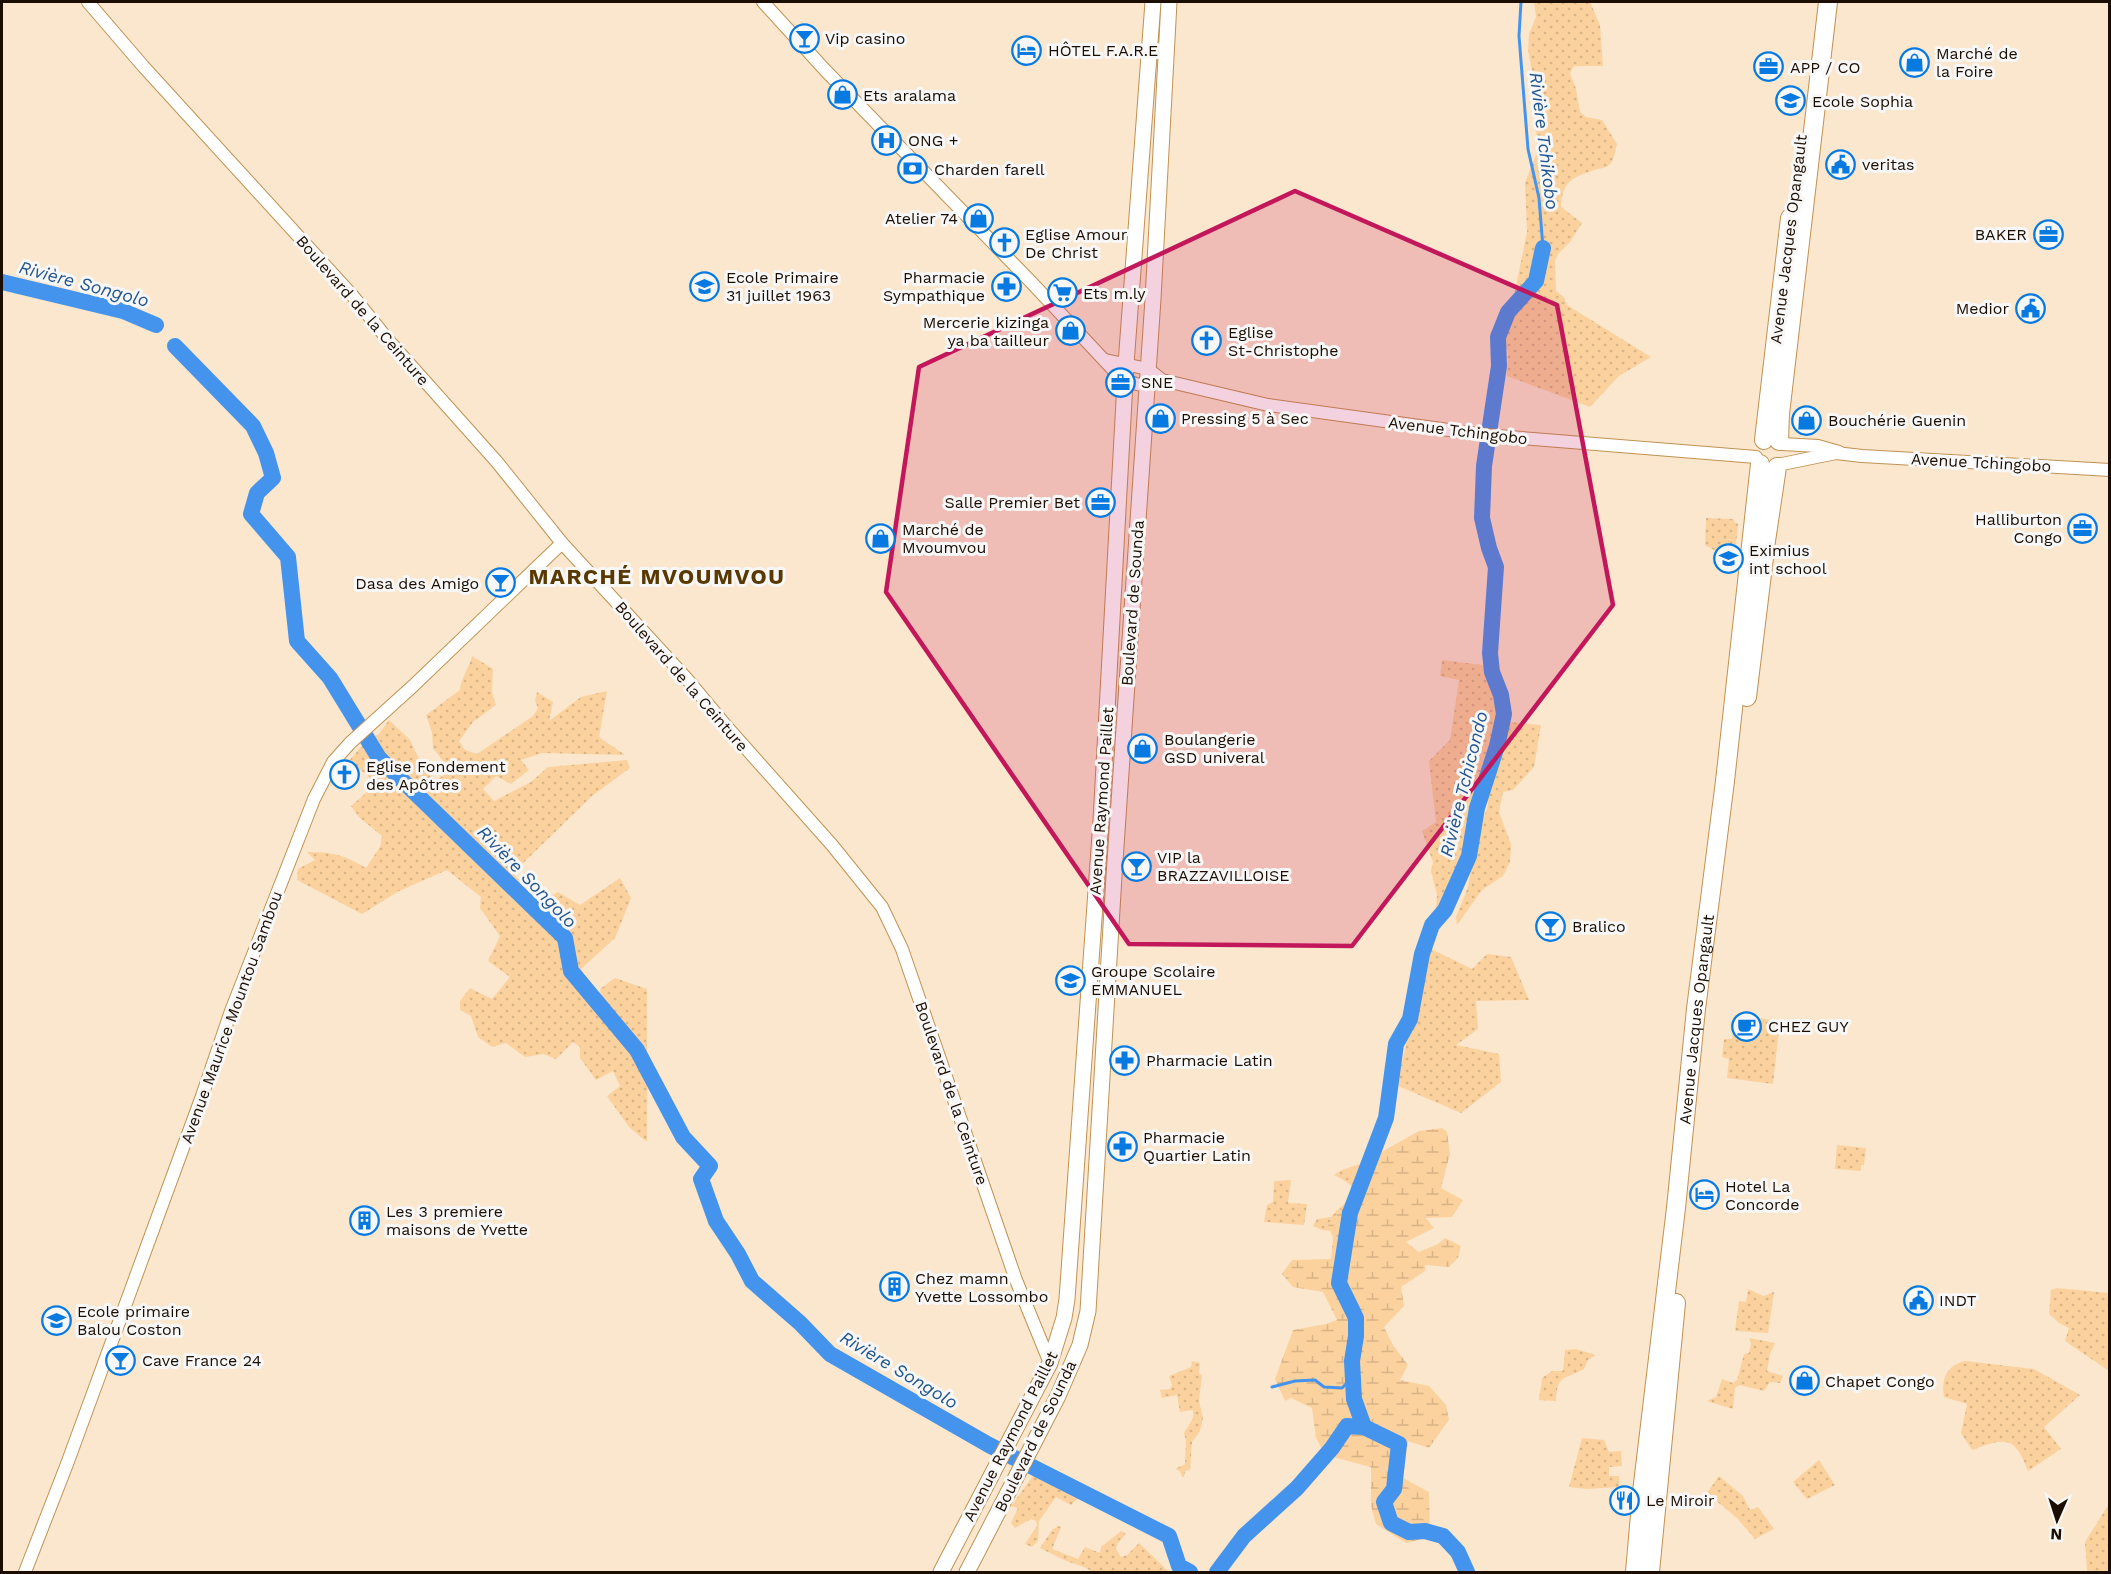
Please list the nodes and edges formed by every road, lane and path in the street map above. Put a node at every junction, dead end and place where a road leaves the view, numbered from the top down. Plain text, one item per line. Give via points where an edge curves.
1 (88, 2) edge
2 (763, 2) edge
3 (1154, 2) edge
4 (1169, 2) edge
5 (1818, 2) edge
6 (1828, 2) edge
7 (1105, 360) junction
8 (1126, 364) junction
9 (1148, 369) junction
10 (1126, 380) junction
11 (1162, 380) junction
12 (1147, 386) junction
13 (1775, 442) junction
14 (1852, 455) junction
15 (1769, 463) junction
16 (2109, 470) edge
17 (562, 543) junction
18 (1050, 1363) junction
19 (25, 1572) edge
20 (942, 1572) edge
21 (967, 1572) edge
22 (1635, 1572) edge
23 (1650, 1572) edge

1 - 17 street, Boulevard de la Ceinture via 352,295
2 - 7 street
3 - 8 main road, Avenue Raymond Paillet
4 - 9 main road, Boulevard de Sounda
5 - 13 highway, Avenue Jacques Opangault via 1784,267
6 - 13 highway
7 - 8 street
7 - 10 street
8 - 9 street
8 - 10 main road, Avenue Raymond Paillet
9 - 11 street, Avenue Tchingobo
9 - 12 main road, Boulevard de Sounda
10 - 12 street
10 - 18 main road, Avenue Raymond Paillet via 1068,1288 1064,1318
11 - 12 street
11 - 15 street, Avenue Tchingobo via 1268,405 1489,436
12 - 21 main road, Boulevard de Sounda via 1088,1311 1080,1345 1058,1396
13 - 14 street, Avenue Tchingobo via 1818,446
13 - 15 highway via 1757,447
13 - 15 highway via 1786,450 1786,458
14 - 15 street, Avenue Tchingobo via 1836,453
14 - 16 street, Avenue Tchingobo
15 - 22 highway, Avenue Jacques Opangault via 1696,1009
15 - 23 highway, Avenue Jacques Opangault via 1766,541 1710,987
17 - 18 street, Boulevard de la Ceinture via 687,679 882,907 902,949 1016,1280
17 - 19 street, Avenue Maurice Mountou Sambou via 333,762 314,799 231,1011
18 - 20 main road, Avenue Raymond Paillet

